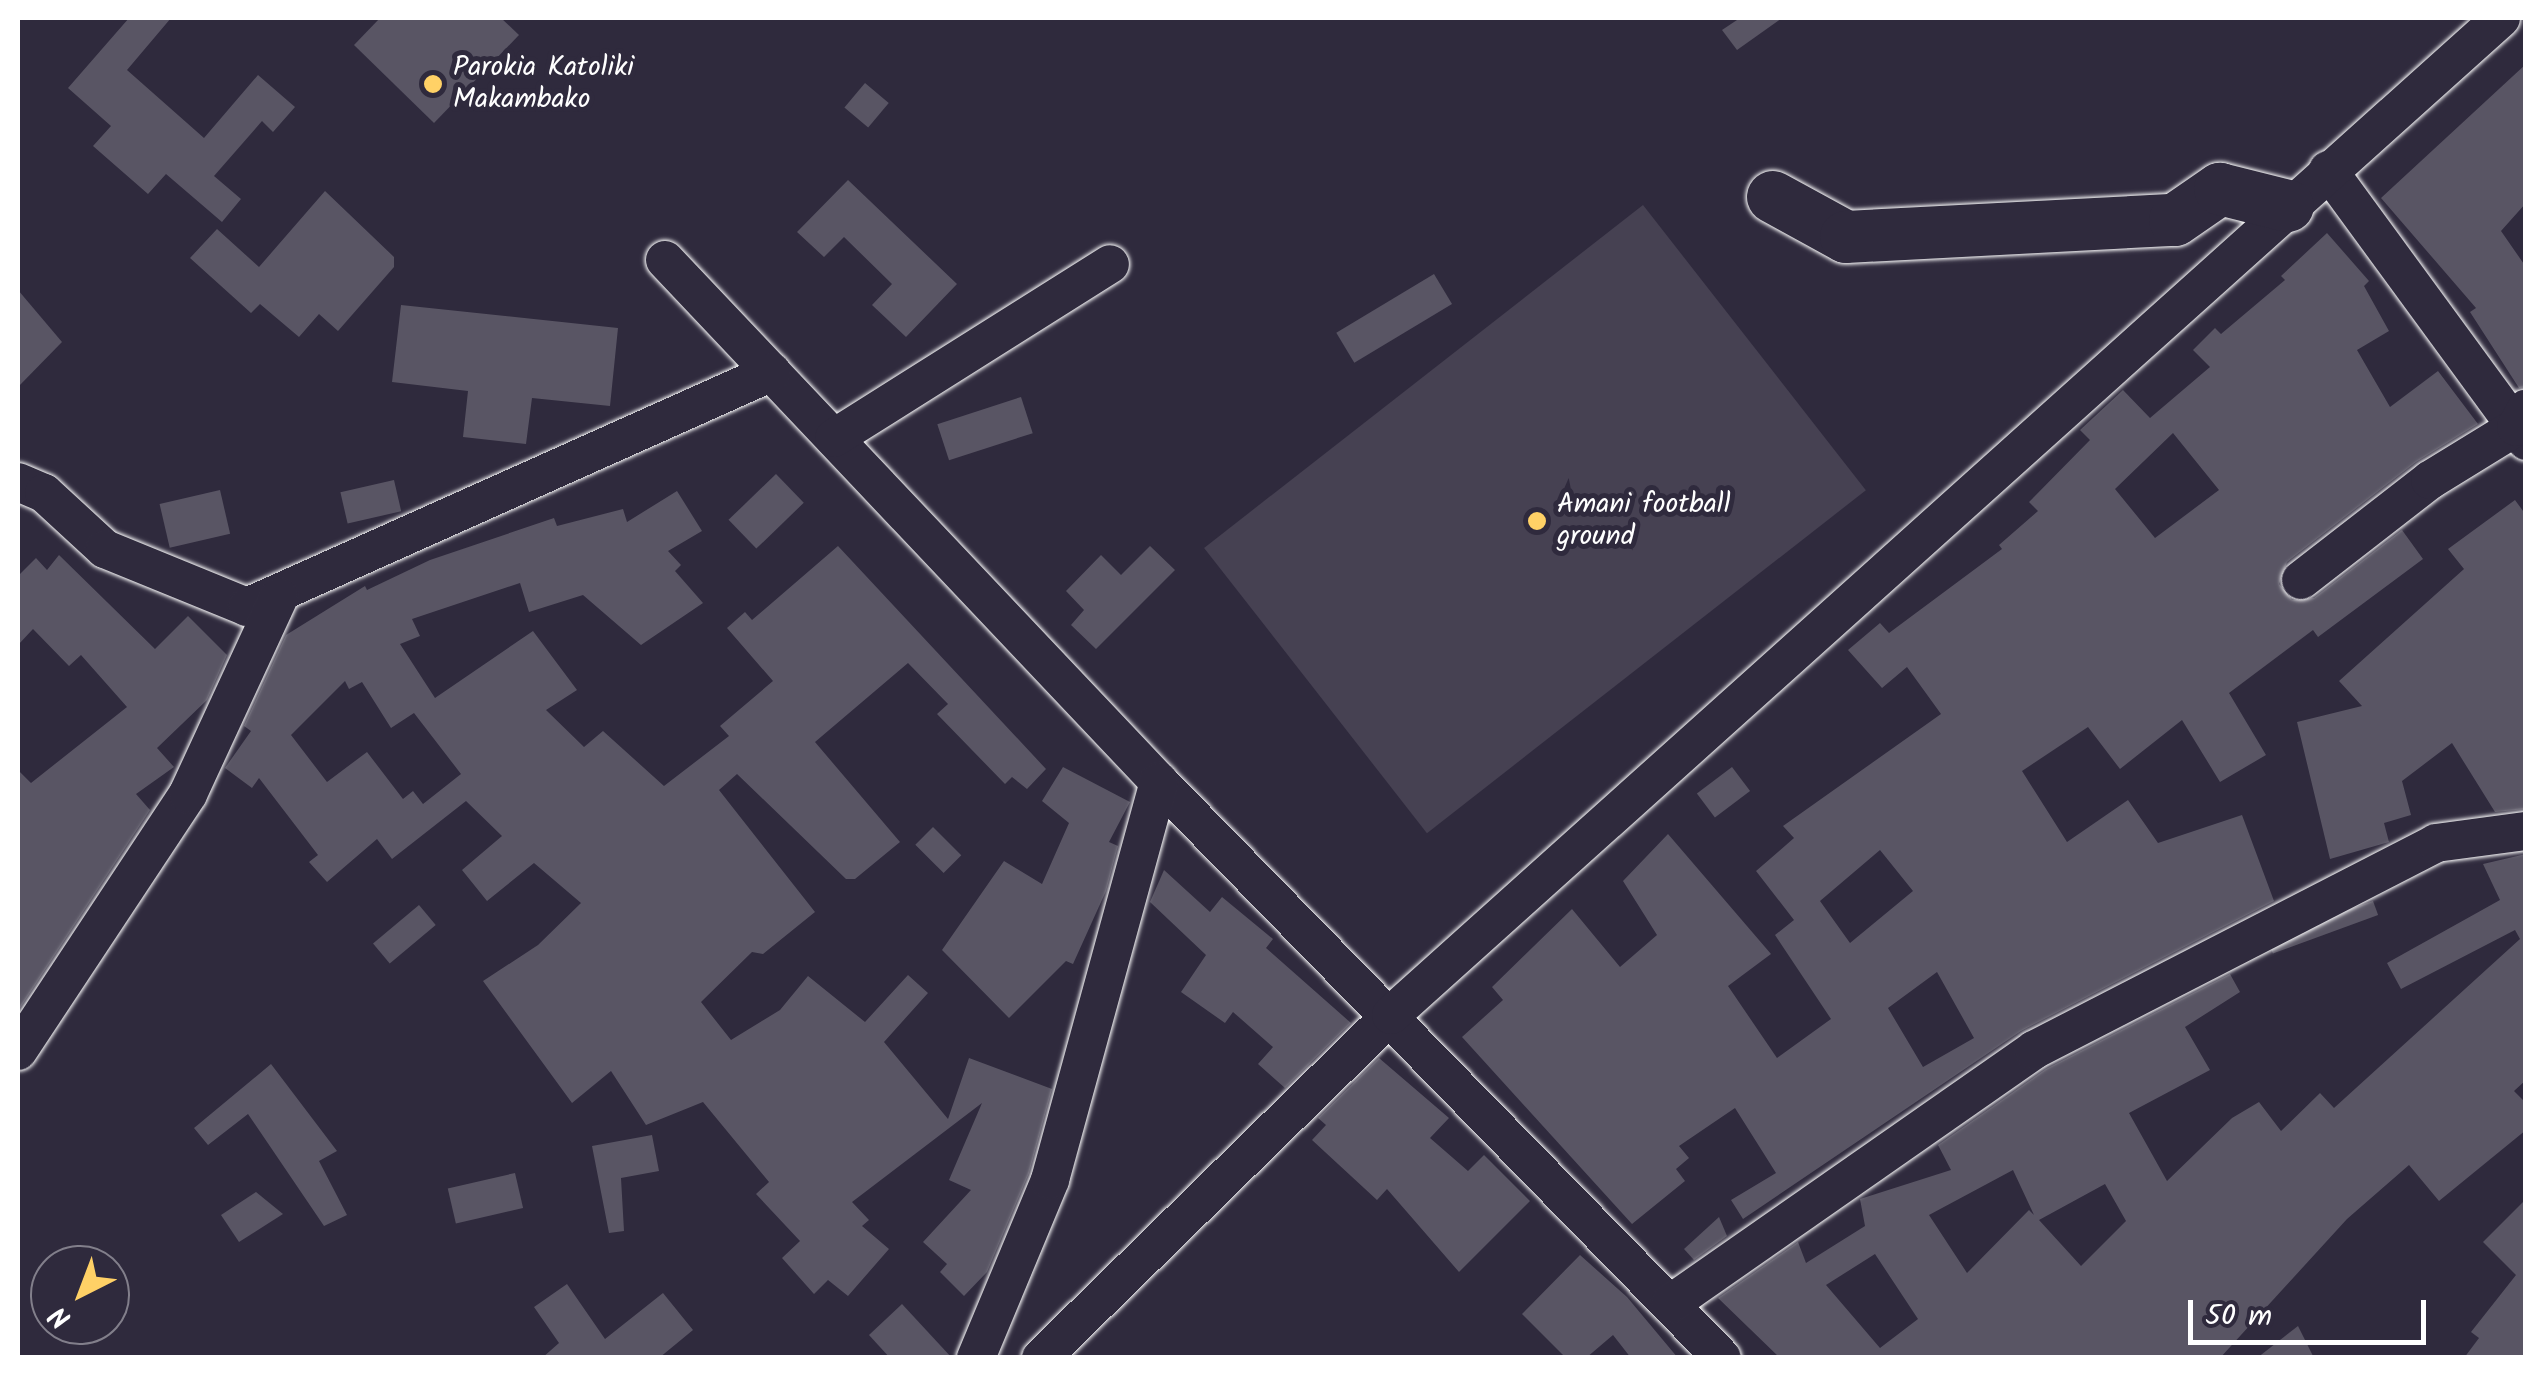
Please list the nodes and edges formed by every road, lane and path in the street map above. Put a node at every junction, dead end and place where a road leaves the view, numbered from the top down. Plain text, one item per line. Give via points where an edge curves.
1 (2501, 18) edge
2 (2328, 170) junction
3 (1773, 197) dead end
4 (2288, 206) junction
5 (665, 260) dead end
6 (1110, 264) dead end
7 (772, 372) junction
8 (2522, 426) edge
9 (834, 438) junction
10 (18, 482) edge
11 (2301, 580) dead end
12 (279, 597) junction
13 (1158, 782) junction
14 (2526, 832) edge
15 (1390, 1014) junction
16 (18, 1052) edge
17 (1670, 1304) junction
18 (976, 1358) edge
19 (1041, 1358) edge
20 (1722, 1358) edge

1 - 2 street
2 - 4 street
2 - 8 street
3 - 4 street via 1846,237 2174,220 2220,188
4 - 15 street
5 - 7 street
6 - 9 street
7 - 9 street
7 - 12 street via 346,559
8 - 11 street via 2430,480
9 - 13 street
10 - 12 street via 44,493 105,549 246,607
12 - 16 street via 188,794
13 - 15 street
13 - 18 street via 1050,1180
14 - 17 street via 2436,843 2034,1050
15 - 17 street
15 - 19 street
17 - 20 street

